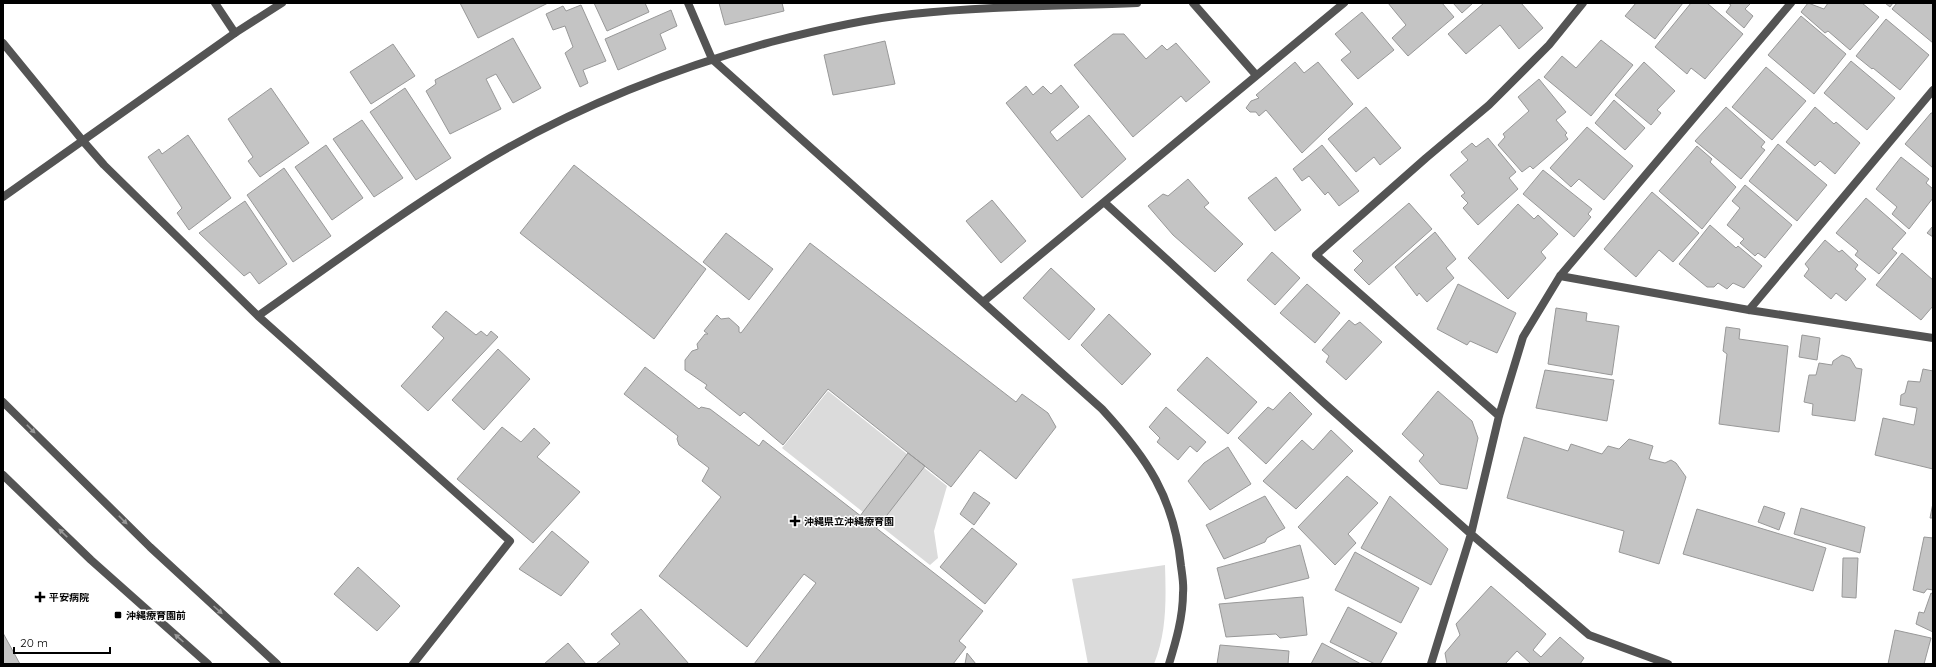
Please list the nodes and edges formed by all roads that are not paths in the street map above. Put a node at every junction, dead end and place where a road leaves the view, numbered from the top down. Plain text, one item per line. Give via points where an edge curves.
1 (215, 3) edge
2 (282, 3) edge
3 (688, 3) edge
4 (1137, 3) edge
5 (1193, 3) edge
6 (1344, 3) edge
7 (1583, 3) edge
8 (1791, 3) edge
9 (235, 33) junction
10 (3, 43) edge
11 (712, 59) junction
12 (1256, 75) junction
13 (1933, 90) edge
14 (83, 141) junction
15 (3, 196) edge
16 (1104, 202) junction
17 (1560, 276) junction
18 (983, 302) junction
19 (1749, 310) junction
20 (258, 316) junction
21 (1933, 338) edge
22 (3, 402) edge
23 (1498, 416) junction
24 (3, 475) edge
25 (1471, 534) junction
26 (208, 664) edge
27 (278, 664) edge
28 (413, 664) edge
29 (1169, 664) edge
30 (1431, 664) edge
31 (1668, 664) edge

1 - 9 street
2 - 9 street
3 - 11 street
4 - 11 street via 1013,7 911,14 818,30
5 - 12 street
6 - 12 street
7 - 23 street via 1549,45 1489,105 1316,255
8 - 17 street
9 - 14 street
10 - 14 street
11 - 18 street
11 - 20 street via 630,89 553,124 473,169 381,229
12 - 16 street
13 - 19 street
14 - 15 street
14 - 20 street via 122,183
16 - 18 street
16 - 25 street
17 - 19 street
17 - 23 street via 1523,337
18 - 29 street via 1102,409 1132,442 1153,473 1169,508 1179,551 1184,592 1180,627
19 - 21 street
20 - 28 street via 510,541
22 -> 27 street via 150,547
23 - 25 street
26 -> 24 street via 92,560
25 - 30 street
25 - 31 street via 1589,635

